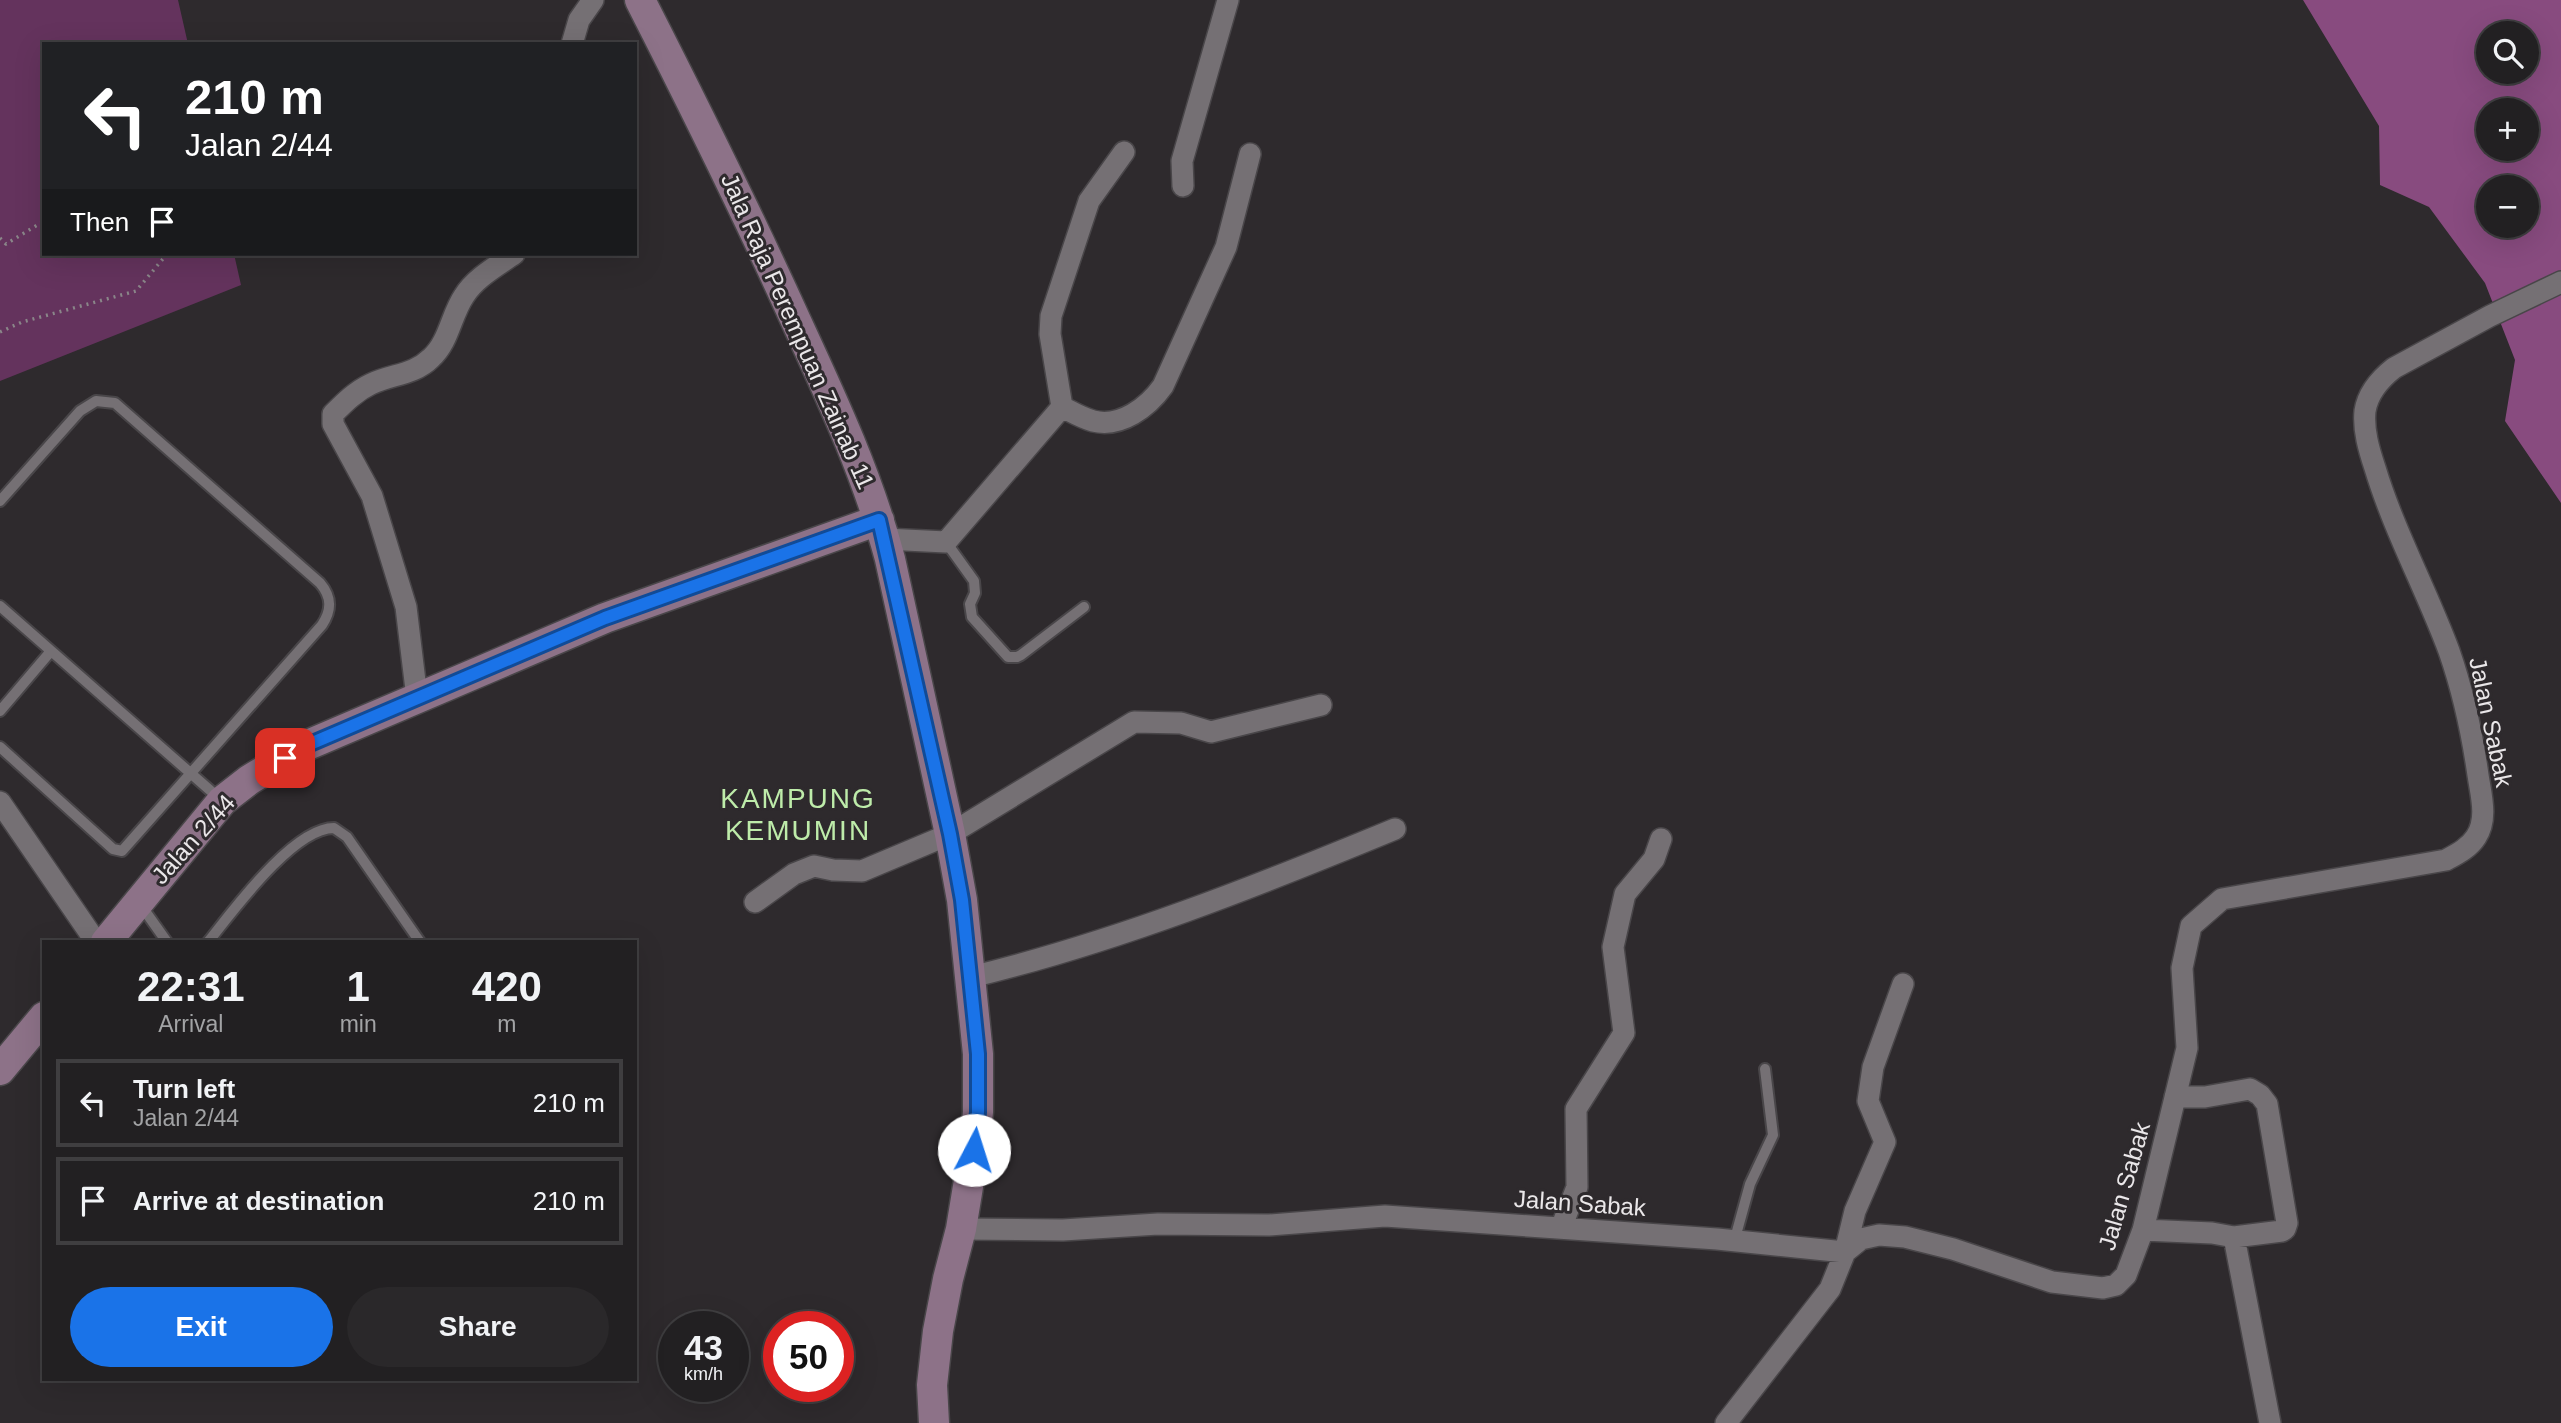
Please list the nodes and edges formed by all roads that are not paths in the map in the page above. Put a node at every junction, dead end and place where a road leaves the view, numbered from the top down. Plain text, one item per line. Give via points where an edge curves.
1 (593, 0) edge
2 (640, 0) edge
3 (1228, 0) edge
4 (573, 42) edge
5 (1124, 152) dead end
6 (1250, 154) dead end
7 (1183, 186) dead end
8 (511, 256) edge
9 (2561, 282) edge
10 (1062, 407) junction
11 (0, 501) edge
12 (882, 529) junction
13 (946, 542) junction
14 (0, 606) edge
15 (1084, 607) dead end
16 (51, 651) junction
17 (417, 698) junction
18 (1321, 705) dead end
19 (0, 711) edge
20 (0, 747) edge
21 (189, 773) junction
22 (222, 801) junction
23 (0, 802) edge
24 (1395, 829) dead end
25 (950, 834) junction
26 (1661, 839) dead end
27 (138, 902) junction
28 (755, 902) dead end
29 (95, 940) edge
30 (108, 940) edge
31 (166, 940) edge
32 (210, 940) edge
33 (419, 940) edge
34 (971, 977) junction
35 (1903, 984) dead end
36 (42, 1019) edge
37 (1765, 1069) dead end
38 (0, 1070) edge
39 (2175, 1097) junction
40 (1561, 1228) junction
41 (961, 1229) junction
42 (2143, 1230) junction
43 (2234, 1237) junction
44 (1734, 1241) junction
45 (1845, 1252) junction
46 (934, 1423) edge
47 (1726, 1423) edge
48 (2270, 1423) edge

1 - 4 street via 579,20
2 - 12 main road, Jala Raja Perempuan Zainab 11 via 732,180 855,451
3 - 7 street via 1182,161
5 - 10 street via 1089,201 1051,316
6 - 10 street via 1226,247 1152,402 1130,416 1110,421 1094,421
8 - 17 street via 463,296 434,356 414,370 351,395 333,414 333,424 372,496 406,607
9 - 39 street, Jalan Sabak via 2381,378 2369,396 2364,426 2384,498 2449,652 2470,726 2484,818 2477,837 2446,860 2215,904 2188,934 2182,968 2186,1048
10 - 13 street
11 - 21 lane via 80,411 96,401 114,402 327,590 330,608 323,625
12 - 13 street
12 - 17 main road, Jalan 2/44 via 605,618
12 - 25 main road, Jala Raja Perempuan Zainab 11
13 - 15 lane via 974,581 972,617 1008,657 1021,655
14 - 16 lane
16 - 19 lane
16 - 21 lane
17 - 22 main road, Jalan 2/44 via 303,747
18 - 25 street via 1211,732 1181,723 1135,722
20 - 21 lane via 117,851 126,848
21 - 22 lane
22 - 27 main road, Jalan 2/44
23 - 29 street
24 - 34 street via 1282,876 1157,920
25 - 28 street via 862,871 814,866 794,874
25 - 34 main road, Jala Raja Perempuan Zainab 11
26 - 40 street via 1654,859 1627,891 1622,907 1613,947 1624,1033 1576,1109 1577,1187
27 - 30 main road, Jalan 2/44
27 - 31 lane
32 - 33 lane via 280,857 318,831 334,828 347,837
34 - 41 main road, Jala Raja Perempuan Zainab 11 via 978,1112
35 - 45 street via 1873,1067 1868,1101 1885,1142 1855,1211
36 - 38 main road
37 - 44 lane via 1773,1135 1750,1184
39 - 42 street, Jalan Sabak
39 - 43 street via 2250,1090 2267,1104 2286,1229
40 - 41 street, Jalan Sabak via 1385,1216 1269,1225
40 - 44 street, Jalan Sabak
41 - 46 main road, Jala Raja Perempuan Zainab 11 via 938,1331 932,1385
42 - 43 street
42 - 45 street, Jalan Sabak via 2126,1275 2110,1288 2052,1282 1905,1237 1861,1239
43 - 48 street
44 - 45 street, Jalan Sabak
45 - 47 street via 1830,1289

